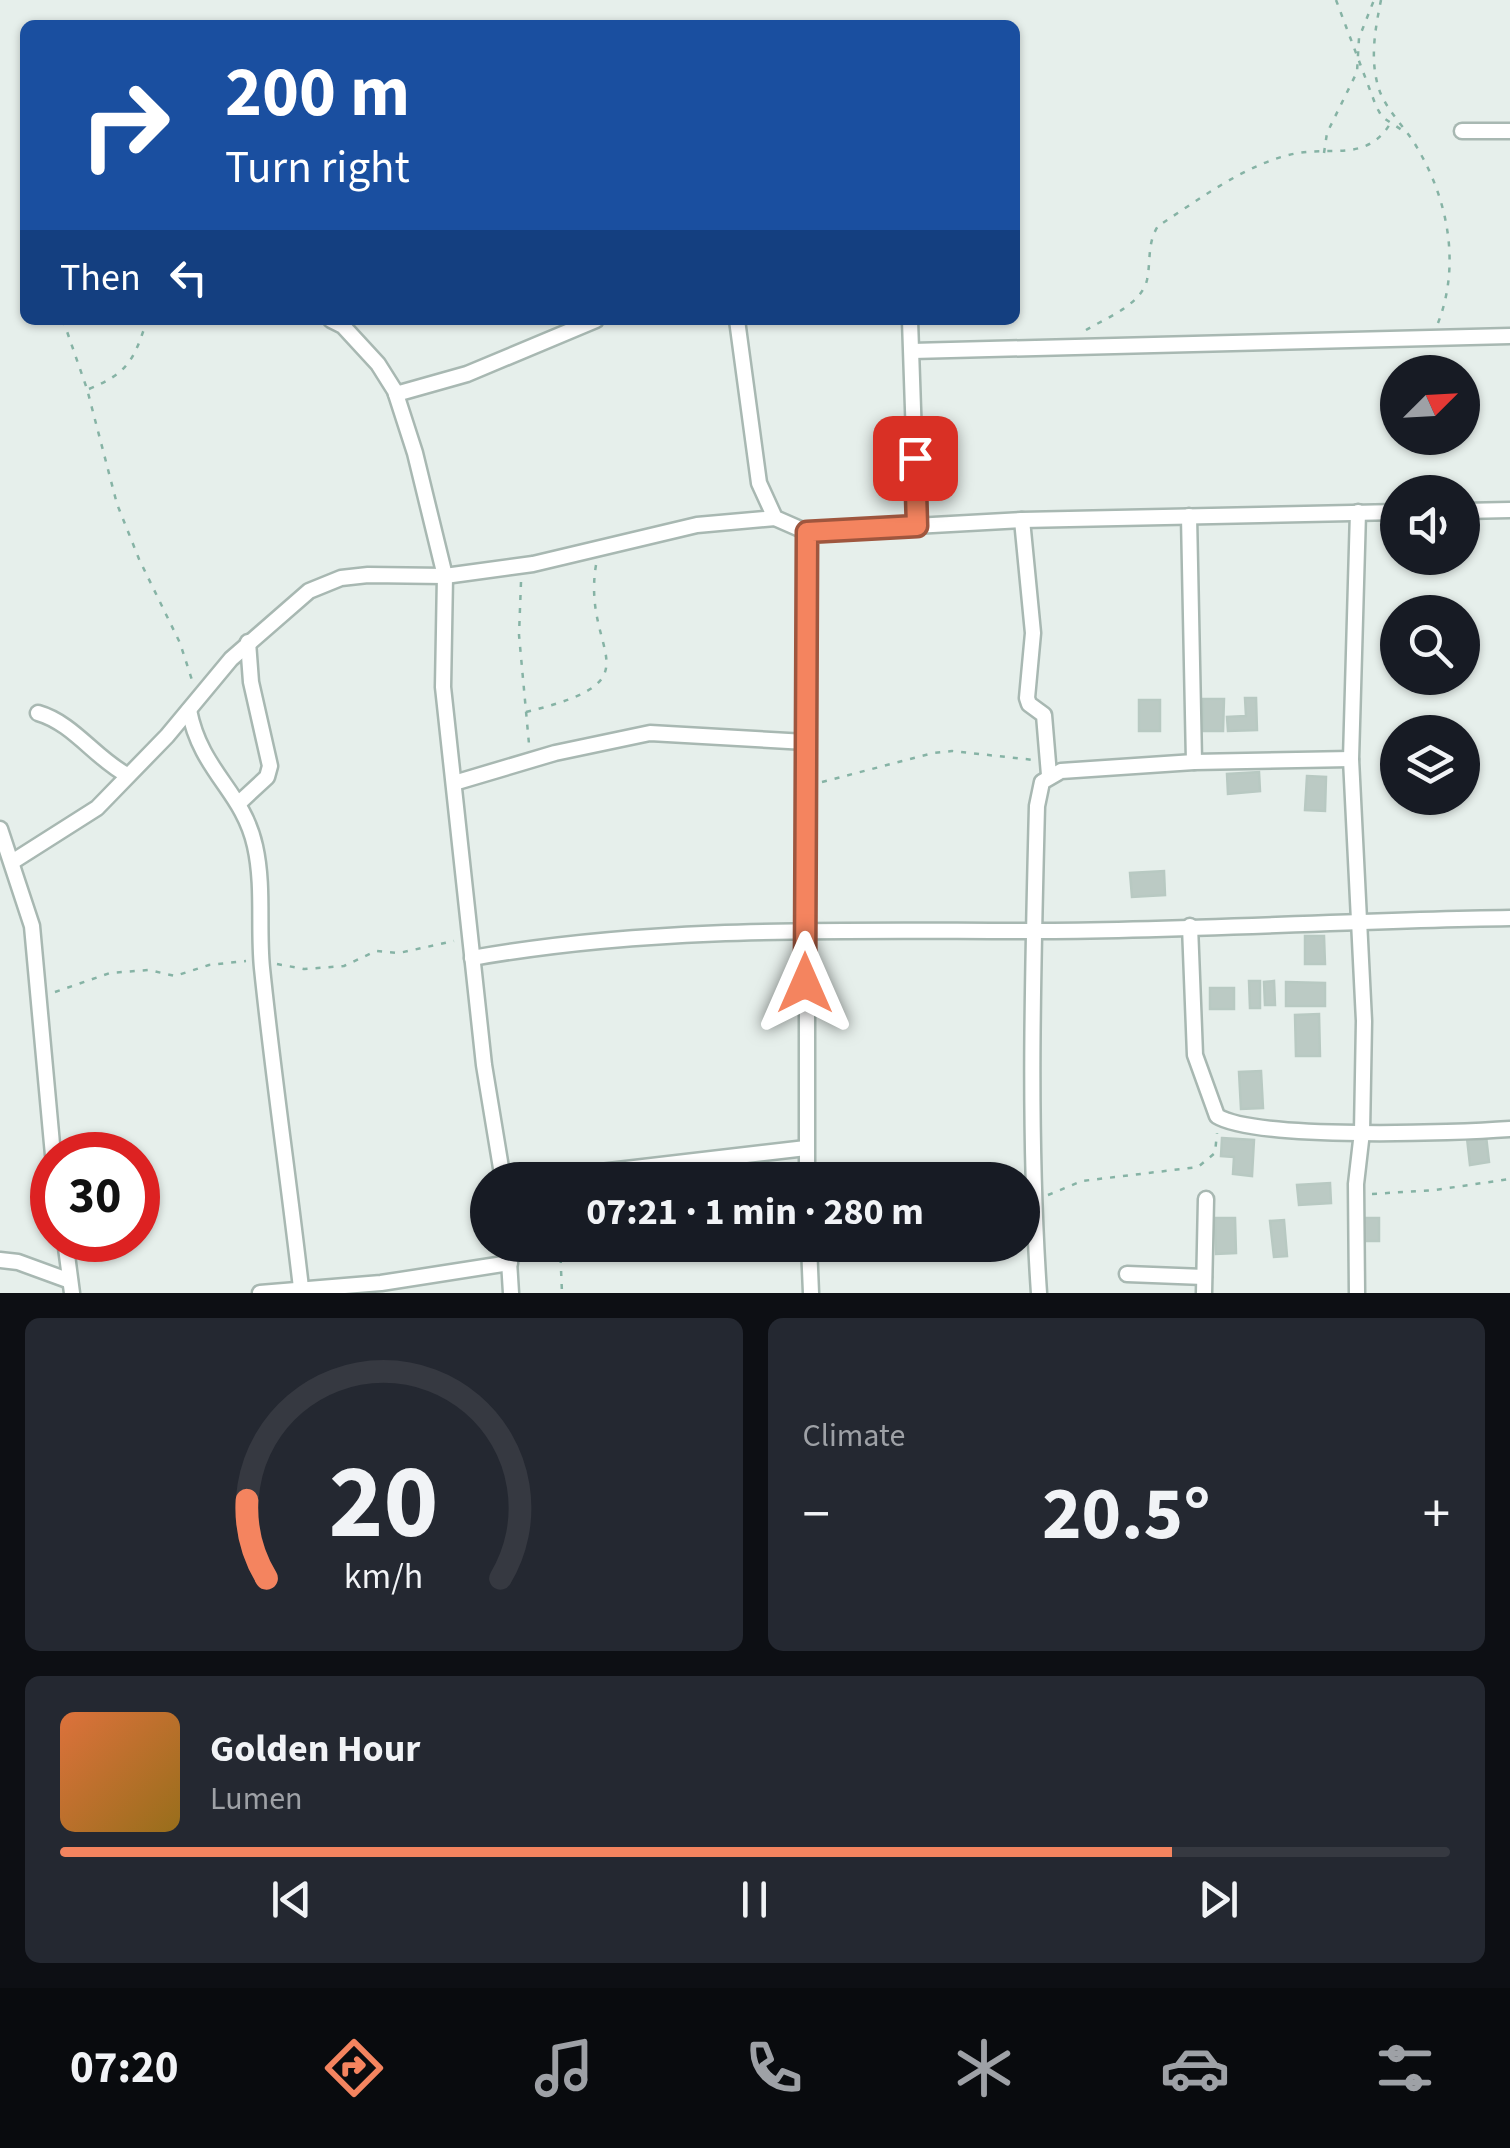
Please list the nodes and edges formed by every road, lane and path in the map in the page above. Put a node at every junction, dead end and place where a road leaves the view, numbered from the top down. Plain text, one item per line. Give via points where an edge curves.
1 (1336, 0) edge
2 (1374, 0) edge
3 (1382, 0) edge
4 (1358, 56) junction
5 (1390, 124) junction
6 (1462, 130) dead end
7 (1510, 131) edge
8 (1407, 133) junction
9 (1324, 154) junction
10 (65, 325) edge
11 (145, 325) edge
12 (341, 325) edge
13 (584, 325) edge
14 (739, 325) edge
15 (910, 325) edge
16 (1510, 336) edge
17 (1432, 337) junction
18 (1064, 346) junction
19 (912, 351) junction
20 (88, 389) junction
21 (396, 394) junction
22 (1510, 510) edge
23 (1480, 511) edge
24 (1358, 512) junction
25 (1380, 512) edge
26 (1189, 516) junction
27 (775, 518) junction
28 (1022, 520) junction
29 (917, 526) junction
30 (807, 532) junction
31 (598, 549) junction
32 (522, 566) junction
33 (445, 576) junction
34 (248, 642) junction
35 (193, 706) junction
36 (526, 712) junction
37 (38, 713) dead end
38 (806, 742) junction
39 (1351, 759) junction
40 (531, 760) junction
41 (1194, 762) junction
42 (1049, 768) junction
43 (126, 776) junction
44 (454, 783) junction
45 (806, 786) junction
46 (239, 803) junction
47 (0, 828) edge
48 (12, 862) junction
49 (1510, 918) edge
50 (1360, 921) junction
51 (1190, 926) junction
52 (805, 929) junction
53 (1036, 931) junction
54 (470, 937) junction
55 (472, 958) junction
56 (262, 962) junction
57 (39, 997) junction
58 (1218, 1116) junction
59 (1510, 1129) edge
60 (50, 1132) edge
61 (1362, 1132) junction
62 (806, 1148) junction
63 (500, 1162) edge
64 (686, 1162) edge
65 (806, 1162) edge
66 (1033, 1162) edge
67 (1510, 1178) edge
68 (1356, 1195) junction
69 (1040, 1199) edge
70 (1206, 1199) dead end
71 (0, 1260) edge
72 (68, 1262) edge
73 (510, 1262) joint
74 (561, 1262) edge
75 (810, 1262) edge
76 (1037, 1262) edge
77 (1127, 1274) dead end
78 (1204, 1285) edge
79 (71, 1287) edge
80 (301, 1288) junction
81 (260, 1293) edge
82 (511, 1293) edge
83 (562, 1293) edge
84 (811, 1293) edge
85 (1039, 1293) edge
86 (1357, 1293) edge

1 - 4 path
2 - 4 path
3 - 8 path via 1375,72 1386,104
4 - 5 path via 1376,106
4 - 9 path
5 - 8 path
5 - 9 path via 1361,149
6 - 7 street
8 - 17 path via 1446,225 1449,292
9 - 18 path via 1296,153 1260,167 1158,226 1138,297
10 - 20 path
11 - 20 path via 128,368
12 - 21 street
13 - 21 street via 467,374
14 - 27 street via 759,483
15 - 19 street
16 - 17 street
17 - 18 street
18 - 19 street
19 - 29 street
20 - 35 path via 117,504 180,643
21 - 33 street
22 - 23 street
24 - 25 street
24 - 26 street
24 - 39 street
26 - 28 street
26 - 41 street
27 - 30 street
27 - 31 street via 698,526
28 - 29 street
28 - 42 street via 1034,633 1027,698 1044,715
29 - 30 street
30 - 38 street
31 - 32 street
31 - 36 path via 593,595 604,676 587,694
32 - 33 street
32 - 36 path
33 - 34 street via 341,578 309,592
33 - 44 street via 443,688
34 - 35 street
34 - 46 street via 270,766
35 - 43 street
35 - 46 street via 194,736 205,760
36 - 40 path
37 - 43 street
38 - 40 street via 665,732
38 - 45 street
39 - 41 street
39 - 50 street
40 - 44 street
41 - 42 street
42 - 45 path via 952,751
42 - 53 street via 1038,790
43 - 48 street via 96,808
44 - 54 street
45 - 52 street
46 - 56 street via 256,849
47 - 48 street
48 - 57 street via 32,926
49 - 50 street
50 - 51 street
50 - 61 street
51 - 53 street
51 - 58 street via 1195,1055
52 - 53 street
52 - 55 street via 548,944
52 - 62 street
53 - 66 street
54 - 55 street
54 - 56 path via 400,954 376,951 334,967
55 - 63 street
56 - 57 path via 227,962 174,976 110,973
56 - 80 street
57 - 60 street
58 - 61 street via 1236,1125
58 - 69 path via 1215,1154 1198,1168 1082,1181
59 - 61 street
61 - 68 street
62 - 64 street
62 - 65 street
67 - 68 path
68 - 86 street
70 - 78 street
71 - 79 street
72 - 79 street
73 - 80 street
73 - 82 street
74 - 83 path
75 - 84 street
76 - 85 street
77 - 78 street
80 - 81 street

